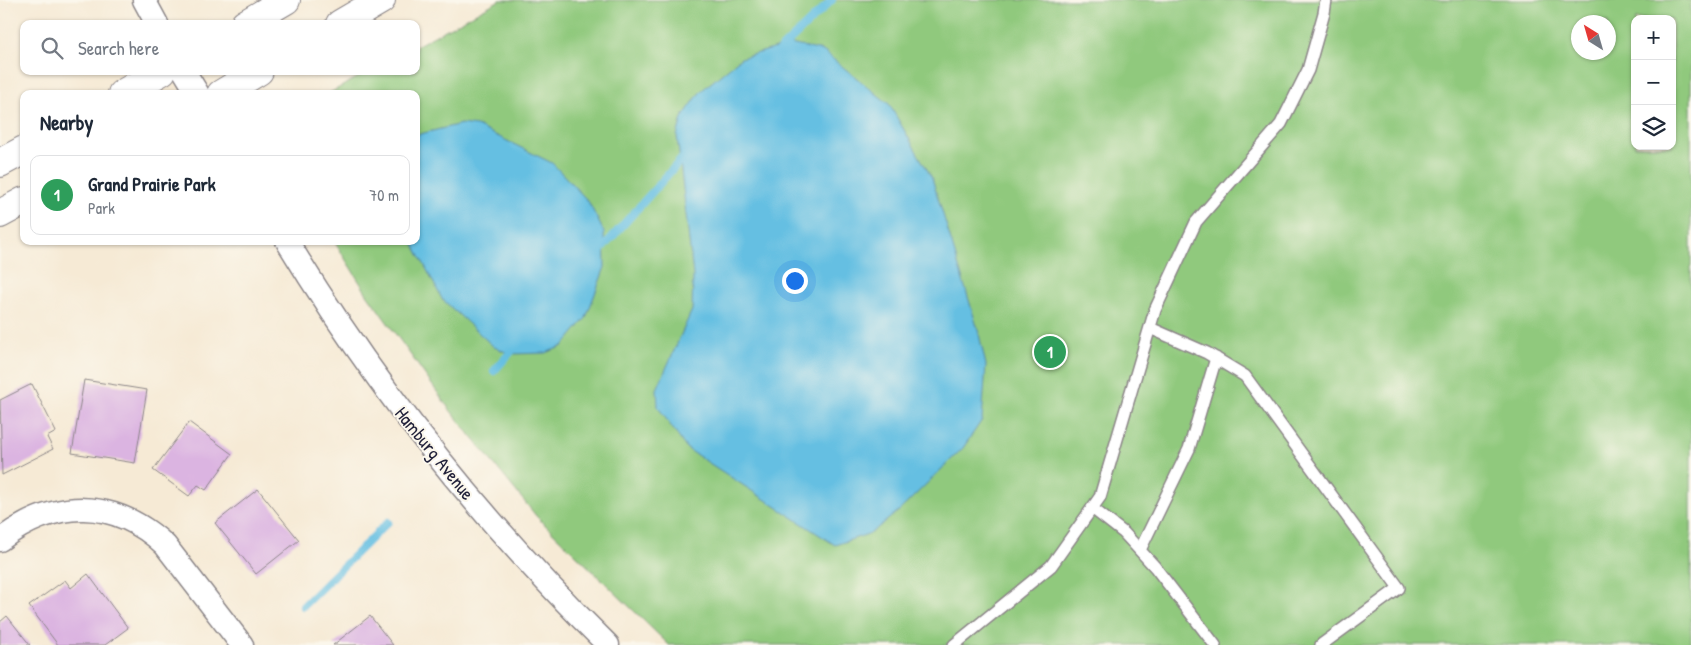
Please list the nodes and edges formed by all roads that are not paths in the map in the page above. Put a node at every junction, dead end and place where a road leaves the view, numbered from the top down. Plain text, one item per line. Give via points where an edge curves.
1 (144, 0) edge
2 (286, 0) edge
3 (381, 0) edge
4 (1326, 0) edge
5 (155, 20) edge
6 (252, 20) edge
7 (347, 20) edge
8 (155, 75) edge
9 (186, 75) edge
10 (252, 75) edge
11 (129, 90) edge
12 (196, 90) edge
13 (228, 90) edge
14 (20, 152) edge
15 (0, 164) edge
16 (20, 203) edge
17 (0, 214) edge
18 (290, 245) edge
19 (1150, 328) junction
20 (1216, 358) junction
21 (1092, 508) junction
22 (0, 540) edge
23 (1140, 550) junction
24 (242, 645) edge
25 (608, 645) edge
26 (954, 645) edge
27 (1215, 645) edge
28 (1321, 645) edge

1 - 5 street
2 - 6 street
3 - 7 street
4 - 19 lane via 1308,70 1281,124 1196,222 1155,310
8 - 11 street
9 - 12 street
10 - 13 street
14 - 15 street
16 - 17 street
18 - 25 street, Hamburg Avenue via 360,355 449,474 535,571
19 - 20 lane
19 - 21 lane via 1100,498
20 - 23 lane via 1189,450
20 - 28 lane via 1245,376 1399,588
21 - 23 lane via 1124,532
21 - 26 lane via 1051,566
22 - 24 street via 27,523 48,515 87,508 106,511 139,526 165,545
23 - 27 lane

